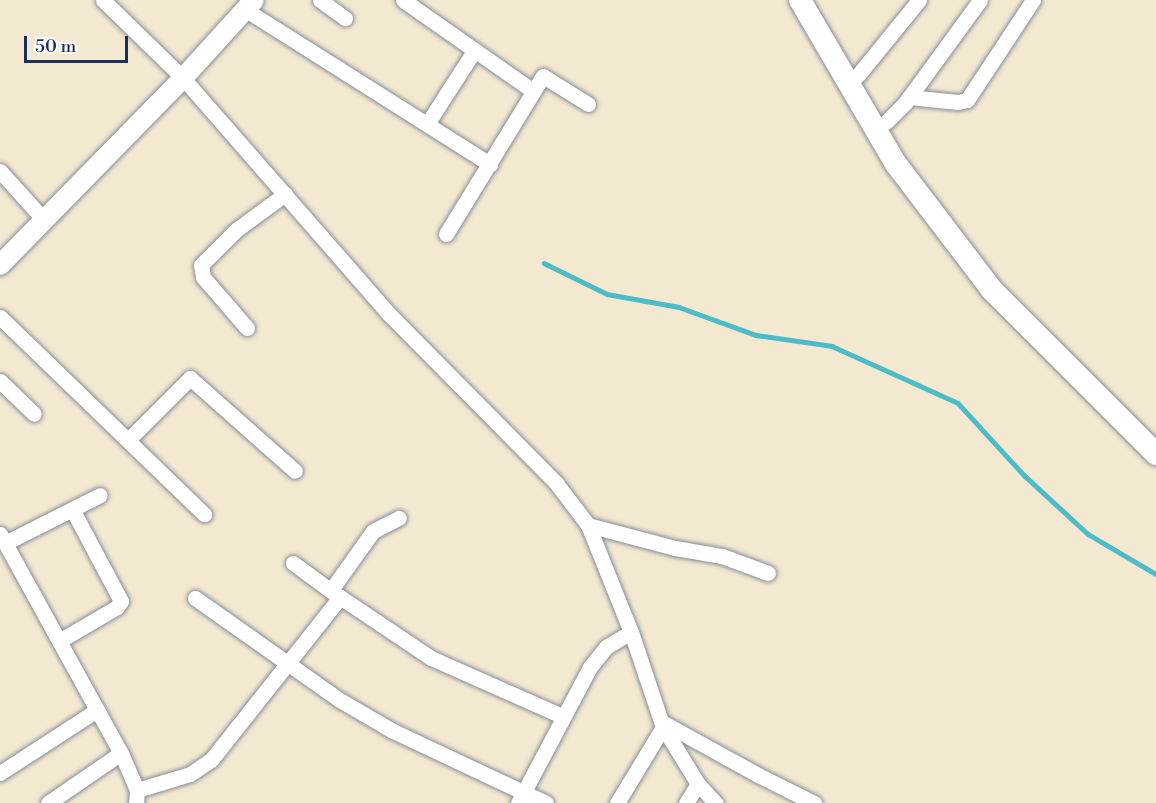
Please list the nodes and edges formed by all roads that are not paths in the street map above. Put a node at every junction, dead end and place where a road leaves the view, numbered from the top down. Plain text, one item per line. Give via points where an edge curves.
1 (103, 0) edge
2 (320, 0) edge
3 (403, 0) edge
4 (800, 0) edge
5 (814, 0) edge
6 (919, 0) edge
7 (981, 0) edge
8 (1033, 0) edge
9 (250, 5) edge
10 (345, 18) dead end
11 (474, 51) junction
12 (858, 75) junction
13 (183, 78) junction
14 (532, 91) junction
15 (909, 97) junction
16 (588, 104) dead end
17 (886, 122) junction
18 (427, 124) junction
19 (490, 164) junction
20 (0, 171) edge
21 (285, 194) junction
22 (45, 221) junction
23 (446, 234) dead end
24 (0, 265) edge
25 (0, 317) edge
26 (247, 328) dead end
27 (0, 381) edge
28 (34, 414) dead end
29 (1156, 438) edge
30 (128, 440) junction
31 (1156, 454) edge
32 (295, 471) dead end
33 (100, 495) dead end
34 (72, 509) junction
35 (204, 514) dead end
36 (399, 518) dead end
37 (588, 525) junction
38 (3, 539) edge
39 (293, 563) dead end
40 (768, 573) dead end
41 (335, 594) junction
42 (195, 598) dead end
43 (631, 632) junction
44 (59, 641) junction
45 (288, 662) junction
46 (97, 710) junction
47 (562, 716) junction
48 (663, 724) junction
49 (121, 753) junction
50 (0, 773) edge
51 (698, 784) junction
52 (136, 796) edge
53 (520, 798) edge
54 (48, 803) edge
55 (546, 803) edge
56 (617, 803) edge
57 (686, 803) edge
58 (716, 803) edge
59 (814, 803) edge

1 - 13 street
2 - 10 street
3 - 11 street
4 - 31 main road via 896,164 990,287
5 - 12 main road
6 - 12 street
7 - 15 street
8 - 15 street via 967,100
9 - 13 street
9 - 18 street
11 - 14 street
11 - 18 street
12 - 17 main road
13 - 21 street
13 - 22 street
14 - 16 street via 543,76
14 - 19 street
15 - 17 street
17 - 29 main road via 906,157 1001,282
18 - 19 street
19 - 23 street
20 - 22 street
21 - 26 street via 236,230 201,265 202,277
21 - 37 street via 389,314 556,483
22 - 24 street
25 - 30 street
27 - 28 street
30 - 32 street via 190,378
30 - 35 street
33 - 34 street
34 - 38 street
34 - 44 street via 121,601
36 - 41 street via 373,531
37 - 40 street via 722,556
37 - 43 street
38 - 44 street
39 - 41 street
41 - 45 street
41 - 47 street via 431,658
42 - 45 street
43 - 47 street via 597,656
43 - 48 street
44 - 46 street
45 - 52 street via 200,769
45 - 53 street via 338,699
46 - 49 street
46 - 50 street
47 - 53 street
48 - 51 street
48 - 56 street
48 - 59 street
49 - 52 street
49 - 54 street
51 - 57 street
51 - 58 street
53 - 55 street

